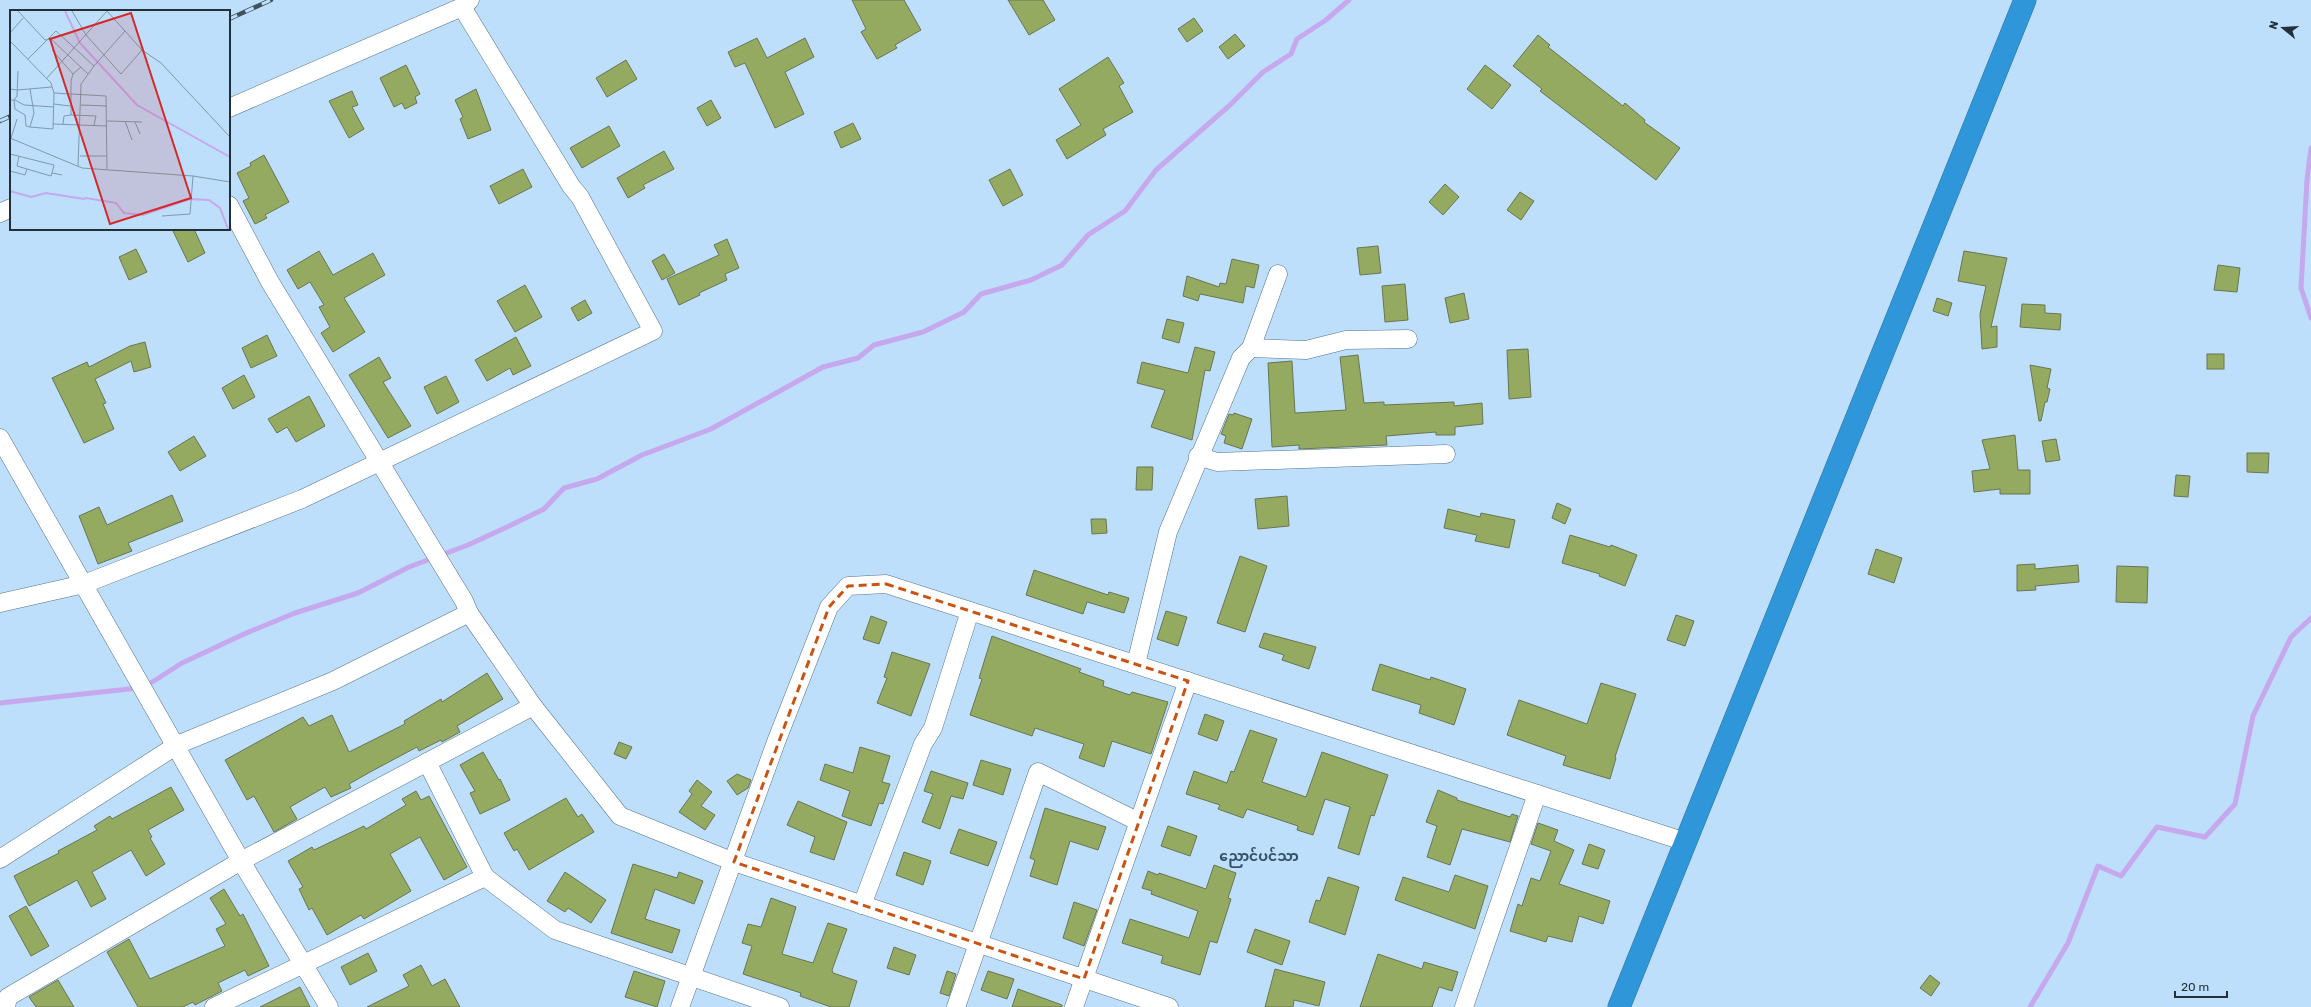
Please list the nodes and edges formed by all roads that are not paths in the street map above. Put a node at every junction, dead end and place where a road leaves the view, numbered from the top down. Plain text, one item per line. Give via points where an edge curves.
1 (2025, 0) edge
2 (466, 3) edge
3 (230, 108) edge
4 (230, 207) edge
5 (10, 208) edge
6 (0, 213) edge
7 (1278, 274) dead end
8 (1408, 339) dead end
9 (1251, 348) junction
10 (0, 438) edge
11 (1446, 454) dead end
12 (1198, 456) junction
13 (380, 463) junction
14 (84, 584) junction
15 (0, 602) edge
16 (970, 611) junction
17 (469, 614) junction
18 (1136, 664) junction
19 (1188, 681) junction
20 (533, 706) junction
21 (177, 745) junction
22 (427, 762) junction
23 (1537, 794) junction
24 (1139, 822) junction
25 (1686, 842) junction
26 (0, 859) edge
27 (241, 861) junction
28 (734, 862) junction
29 (485, 877) junction
30 (862, 905) junction
31 (978, 943) junction
32 (303, 964) junction
33 (692, 975) junction
34 (1084, 979) junction
35 (6, 1007) edge
36 (214, 1007) edge
37 (329, 1007) edge
38 (680, 1007) edge
39 (780, 1007) edge
40 (956, 1007) edge
41 (1074, 1007) edge
42 (1169, 1007) edge
43 (1464, 1007) edge
44 (1619, 1007) edge

1 - 25 highway
2 - 3 street
2 - 13 street via 567,180 580,197 653,331
4 - 13 street via 270,282
5 - 6 street
7 - 9 street
8 - 9 street via 1346,340 1306,350
9 - 12 street via 1241,358
10 - 14 street
11 - 12 street via 1216,462
12 - 18 street via 1168,532
13 - 14 street via 302,499
13 - 17 street via 464,601
14 - 15 street
14 - 21 street
16 - 18 street
16 - 28 street via 886,584 848,586 829,607 776,742
16 - 30 street via 934,728 924,744
17 - 20 street
17 - 21 street via 333,681
18 - 19 street
19 - 23 street
19 - 24 street
20 - 22 street
20 - 28 street via 620,816
21 - 26 street
21 - 27 street
22 - 27 street
22 - 29 street
23 - 25 street via 1673,840
23 - 43 street
24 - 31 street via 1038,772
24 - 34 street
25 - 44 highway
27 - 32 street
27 - 35 street via 8,997
28 - 30 street
28 - 33 street
29 - 32 street
29 - 33 street via 556,930
30 - 31 street
31 - 34 street
31 - 40 street
32 - 36 street
32 - 37 street
33 - 38 street
33 - 39 street
34 - 41 street
34 - 42 street

